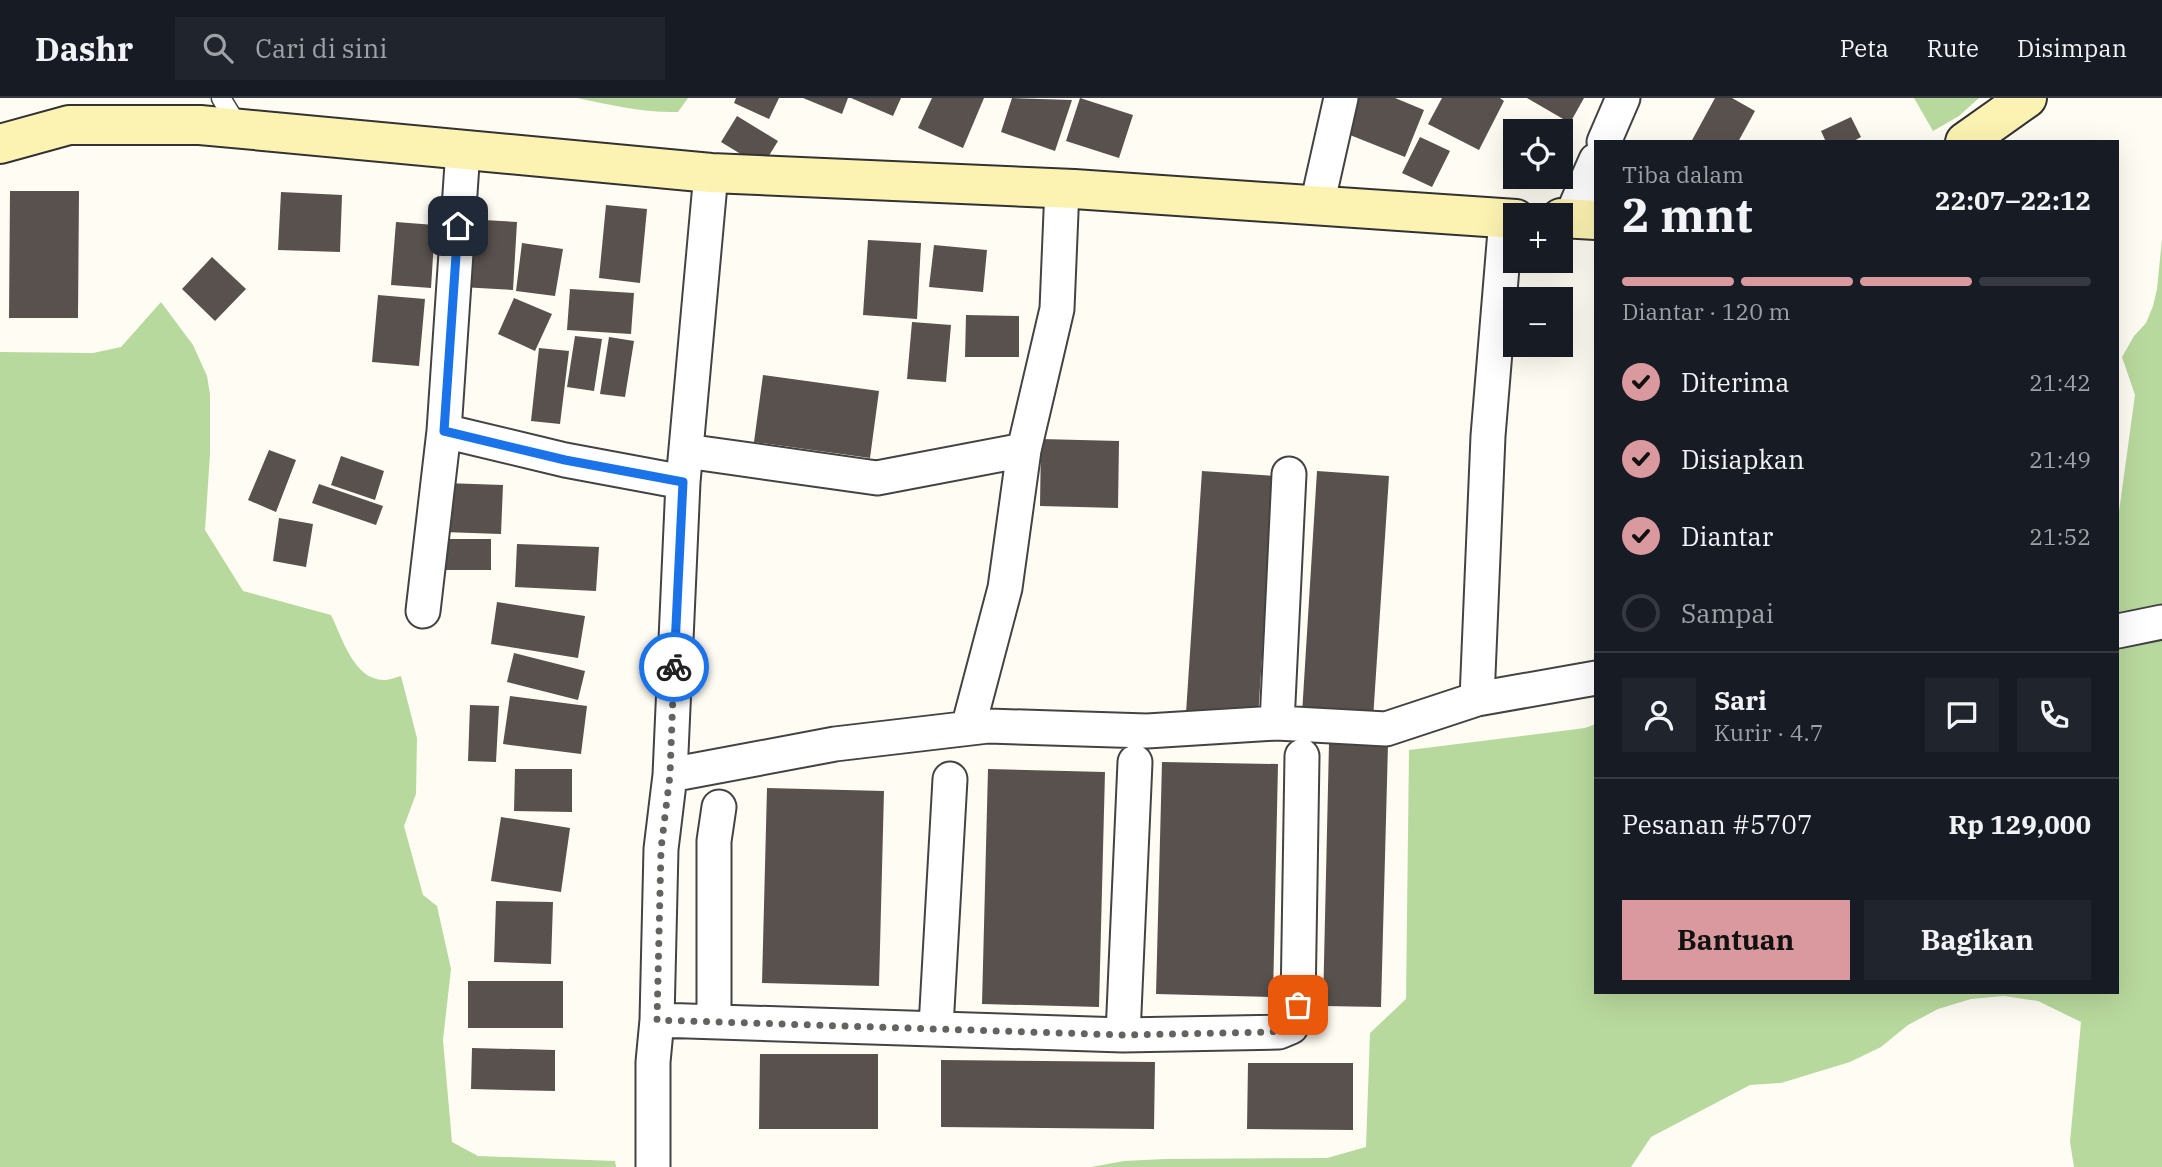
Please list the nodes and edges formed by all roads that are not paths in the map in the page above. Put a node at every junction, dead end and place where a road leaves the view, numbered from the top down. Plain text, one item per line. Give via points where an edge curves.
1 (1341, 98) edge
2 (1623, 98) edge
3 (2027, 98) edge
4 (230, 113) edge
5 (1605, 140) edge
6 (1968, 140) edge
7 (0, 144) edge
8 (463, 149) junction
9 (1594, 166) edge
10 (711, 173) junction
11 (1062, 188) junction
12 (1317, 205) junction
13 (1503, 218) edge
14 (1576, 218) edge
15 (1505, 273) edge
16 (444, 431) junction
17 (1024, 450) junction
18 (685, 466) junction
19 (1289, 474) dead end
20 (423, 611) dead end
21 (2162, 622) edge
22 (2119, 631) edge
23 (1594, 678) edge
24 (1477, 699) junction
25 (1277, 723) junction
26 (968, 728) junction
27 (1301, 756) dead end
28 (1135, 762) dead end
29 (670, 775) junction
30 (950, 779) dead end
31 (719, 807) dead end
32 (657, 1020) junction
33 (714, 1021) junction
34 (936, 1027) junction
35 (1123, 1035) junction
36 (653, 1167) edge

1 - 12 street
2 - 5 street
3 - 6 main road
4 - 7 main road via 200,125 69,125
4 - 8 main road
8 - 10 main road
8 - 16 street
9 - 14 street
10 - 11 main road
10 - 18 street
11 - 12 main road
11 - 17 street via 1057,309
12 - 13 main road
15 - 24 street via 1488,436
16 - 18 street via 565,460
16 - 20 street
17 - 18 street via 877,478
17 - 26 street via 1005,588
18 - 29 street
19 - 25 street
21 - 22 street
23 - 24 street
24 - 25 street via 1386,729
25 - 26 street via 1147,731
26 - 29 street via 835,744
27 - 35 street via 1298,1005 1291,1027 1268,1032
28 - 35 street
29 - 32 street via 661,849
30 - 34 street
31 - 33 street via 714,841
32 - 33 street
32 - 36 street
33 - 34 street
34 - 35 street

